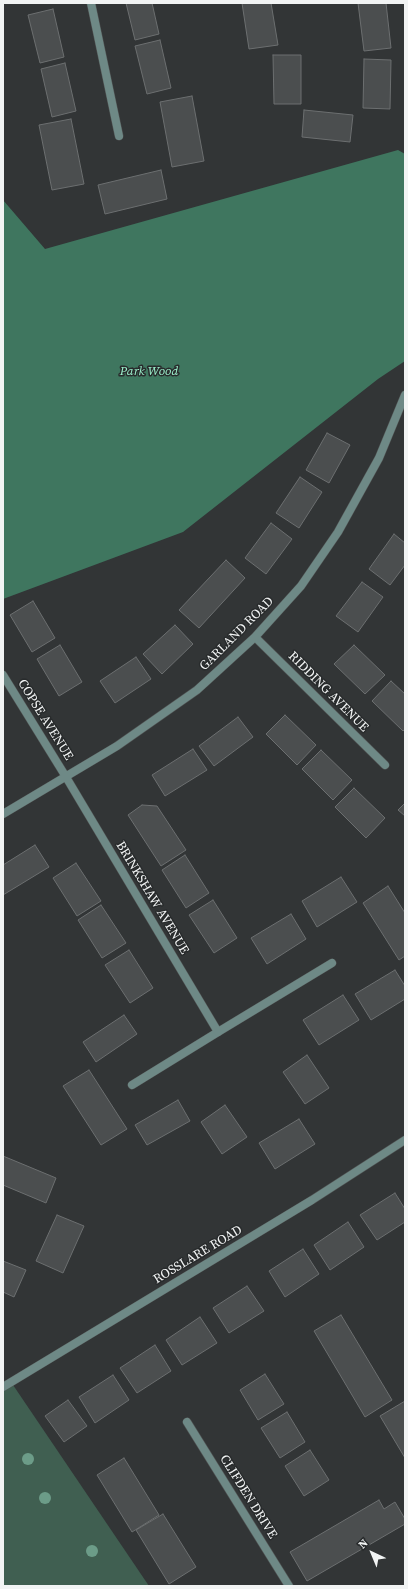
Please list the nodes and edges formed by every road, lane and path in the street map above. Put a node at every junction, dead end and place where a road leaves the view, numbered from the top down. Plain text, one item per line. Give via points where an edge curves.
1 (91, 3) edge
2 (119, 136) dead end
3 (405, 395) edge
4 (255, 637) junction
5 (3, 676) edge
6 (384, 765) dead end
7 (66, 777) junction
8 (3, 814) edge
9 (332, 963) dead end
10 (218, 1032) junction
11 (132, 1085) dead end
12 (405, 1140) edge
13 (3, 1387) edge
14 (187, 1422) dead end
15 (289, 1586) edge

1 - 2 street
3 - 4 street, GARLAND ROAD via 379,458 338,532 300,586
4 - 6 street, RIDDING AVENUE
4 - 7 street, GARLAND ROAD via 196,690 117,746
5 - 7 street, COPSE AVENUE
7 - 8 street, GARLAND ROAD
7 - 10 street, BRINKSHAW AVENUE
9 - 10 street
10 - 11 street
12 - 13 street, ROSSLARE ROAD via 312,1200
14 - 15 street, CLIFDEN DRIVE

